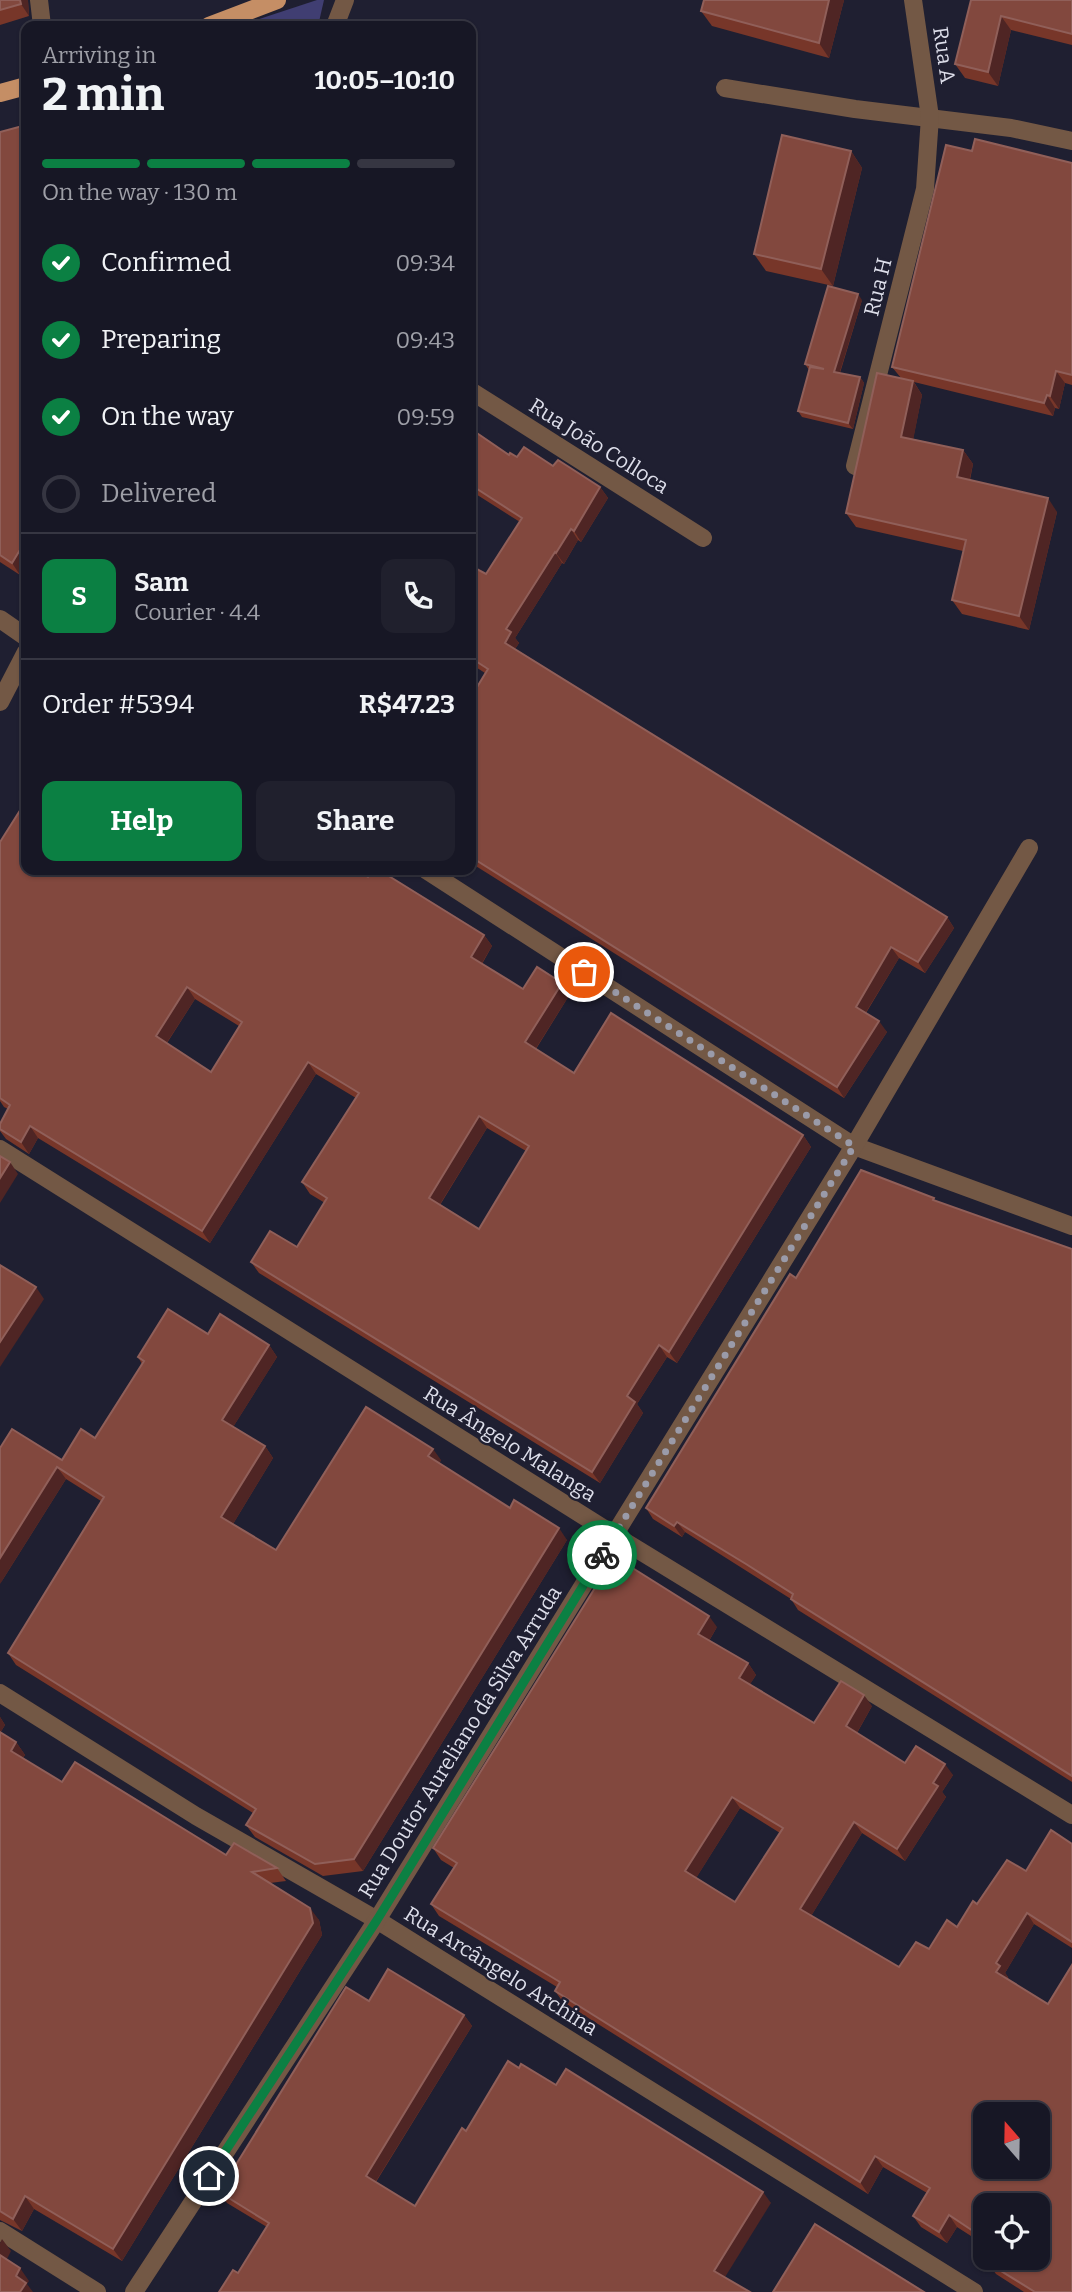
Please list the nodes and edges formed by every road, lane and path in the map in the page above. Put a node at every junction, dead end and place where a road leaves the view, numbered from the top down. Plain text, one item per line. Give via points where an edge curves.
1 (39, 0) edge
2 (277, 0) edge
3 (345, 0) edge
4 (913, 0) edge
5 (41, 21) edge
6 (222, 21) edge
7 (337, 21) edge
8 (21, 87) edge
9 (725, 88) dead end
10 (0, 93) edge
11 (930, 117) junction
12 (1072, 141) edge
13 (476, 394) edge
14 (855, 466) edge
15 (703, 538) dead end
16 (0, 619) edge
17 (21, 634) edge
18 (21, 662) edge
19 (0, 702) edge
20 (1029, 848) dead end
21 (434, 875) edge
22 (854, 1146) junction
23 (0, 1149) edge
24 (1072, 1226) edge
25 (614, 1535) junction
26 (0, 1693) edge
27 (1072, 1815) edge
28 (377, 1920) junction
29 (0, 2231) edge
30 (97, 2292) edge
31 (134, 2292) edge
32 (974, 2292) edge

1 - 5 street
2 - 6 main road
3 - 7 street
4 - 11 street, Rua A
8 - 10 main road
9 - 11 street
11 - 12 street
11 - 14 street, Rua H via 925,189
13 - 15 street, Rua João Colloca
16 - 17 street
18 - 19 street
20 - 22 street, Rua Doutor Aureliano da Silva Arruda
21 - 22 street
22 - 24 street
22 - 25 street, Rua Doutor Aureliano da Silva Arruda
23 - 25 street, Rua Ângelo Malanga
25 - 27 street, Rua Ângelo Malanga
25 - 28 street, Rua Doutor Aureliano da Silva Arruda
26 - 28 street, Rua Arcângelo Archina via 196,1816
28 - 31 street, Rua Doutor Aureliano da Silva Arruda
28 - 32 street, Rua Arcângelo Archina
29 - 30 street

